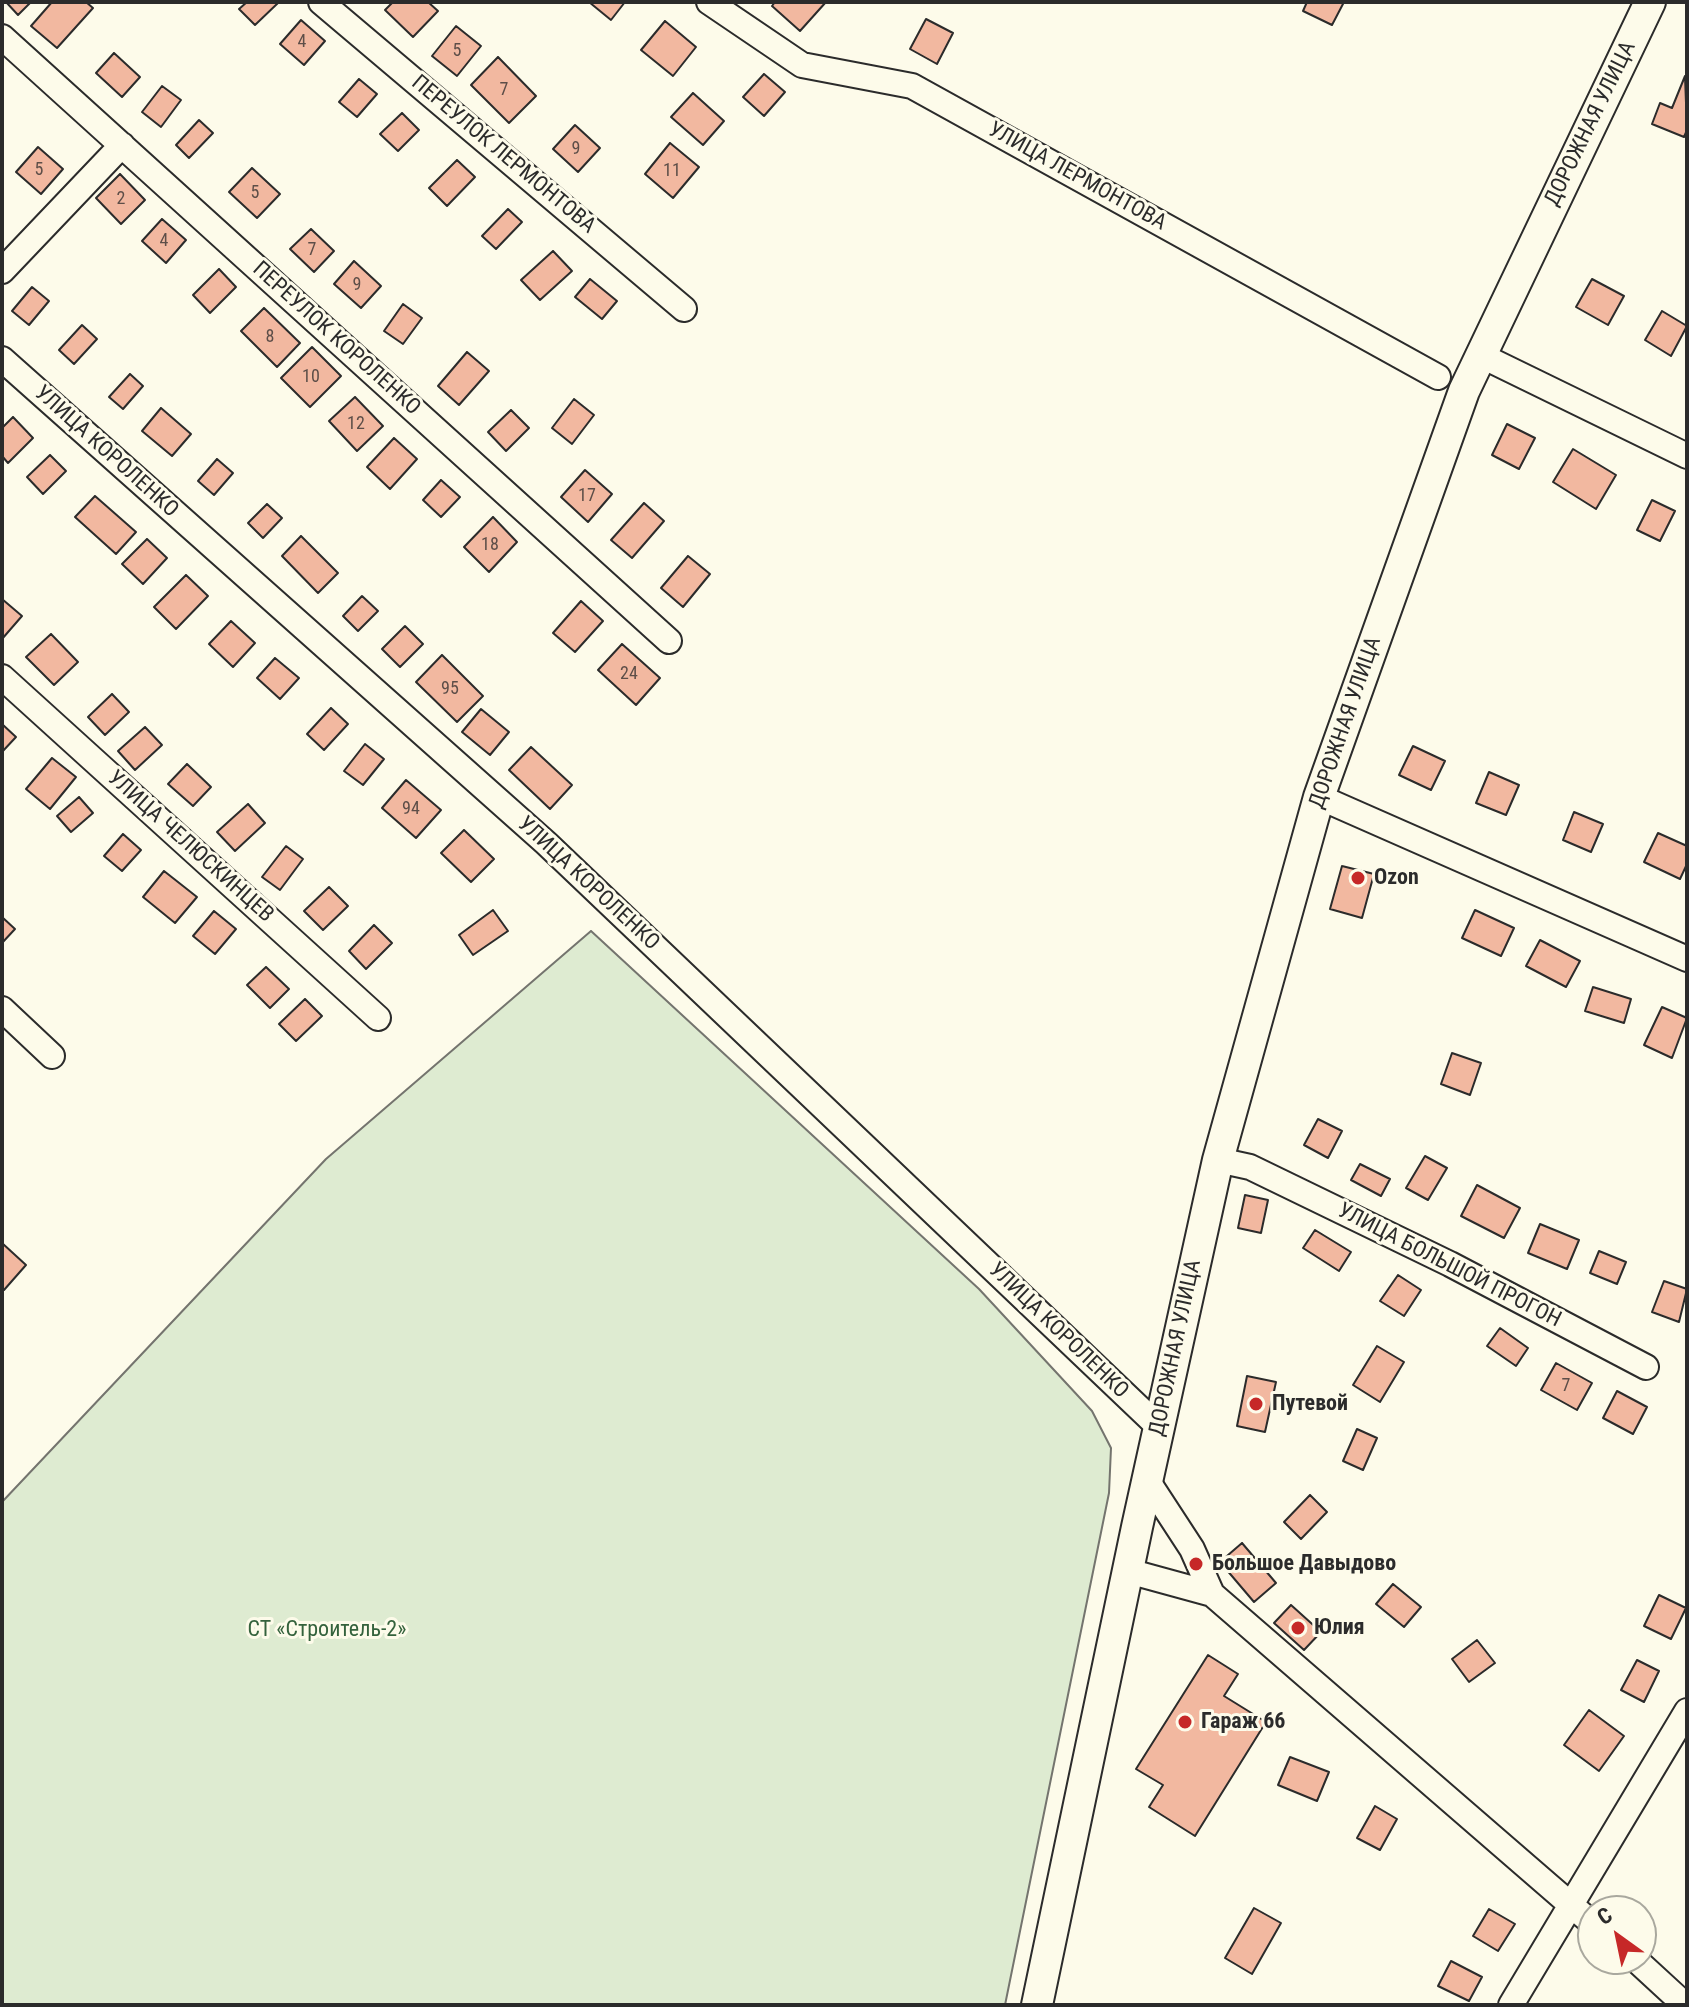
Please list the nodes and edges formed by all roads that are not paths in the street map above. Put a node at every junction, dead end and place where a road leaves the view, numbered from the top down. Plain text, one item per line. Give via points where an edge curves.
1 (321, 2) edge
2 (709, 2) edge
3 (1650, 2) edge
4 (2, 37) edge
5 (122, 145) junction
6 (2, 271) edge
7 (684, 309) dead end
8 (1480, 355) junction
9 (2, 359) edge
10 (1438, 377) dead end
11 (1687, 456) edge
12 (669, 641) dead end
13 (2, 677) edge
14 (1319, 797) junction
15 (1687, 959) edge
16 (2, 1009) edge
17 (378, 1018) dead end
18 (52, 1056) dead end
19 (1218, 1160) junction
20 (1646, 1367) dead end
21 (1159, 1427) junction
22 (1147, 1480) junction
23 (1128, 1571) junction
24 (1212, 1594) junction
25 (1687, 1711) edge
26 (1572, 1907) junction
27 (1577, 1911) edge
28 (1652, 1975) edge
29 (1037, 2005) edge
30 (1511, 2005) edge
31 (1685, 2005) edge

1 - 7 street, ПЕРЕУЛОК ЛЕРМОНТОВА
2 - 10 street, УЛИЦА ЛЕРМОНТОВА via 802,65 912,86
3 - 8 main road, ДОРОЖНАЯ УЛИЦА
4 - 5 street, ПЕРЕУЛОК КОРОЛЕНКО
5 - 6 street
5 - 12 street, ПЕРЕУЛОК КОРОЛЕНКО
8 - 11 street
8 - 14 main road, ДОРОЖНАЯ УЛИЦА
9 - 21 street, УЛИЦА КОРОЛЕНКО via 546,843
13 - 17 street, УЛИЦА ЧЕЛЮСКИНЦЕВ
14 - 15 street
14 - 19 main road, ДОРОЖНАЯ УЛИЦА
16 - 18 street
19 - 20 street, УЛИЦА БОЛЬШОЙ ПРОГОН via 1250,1167
19 - 21 main road, ДОРОЖНАЯ УЛИЦА
21 - 22 main road, ДОРОЖНАЯ УЛИЦА
22 - 23 main road, ДОРОЖНАЯ УЛИЦА
22 - 24 street via 1192,1549
23 - 24 street
23 - 29 main road, ДОРОЖНАЯ УЛИЦА
24 - 26 street
25 - 26 street
26 - 27 street
26 - 30 street
28 - 31 street

